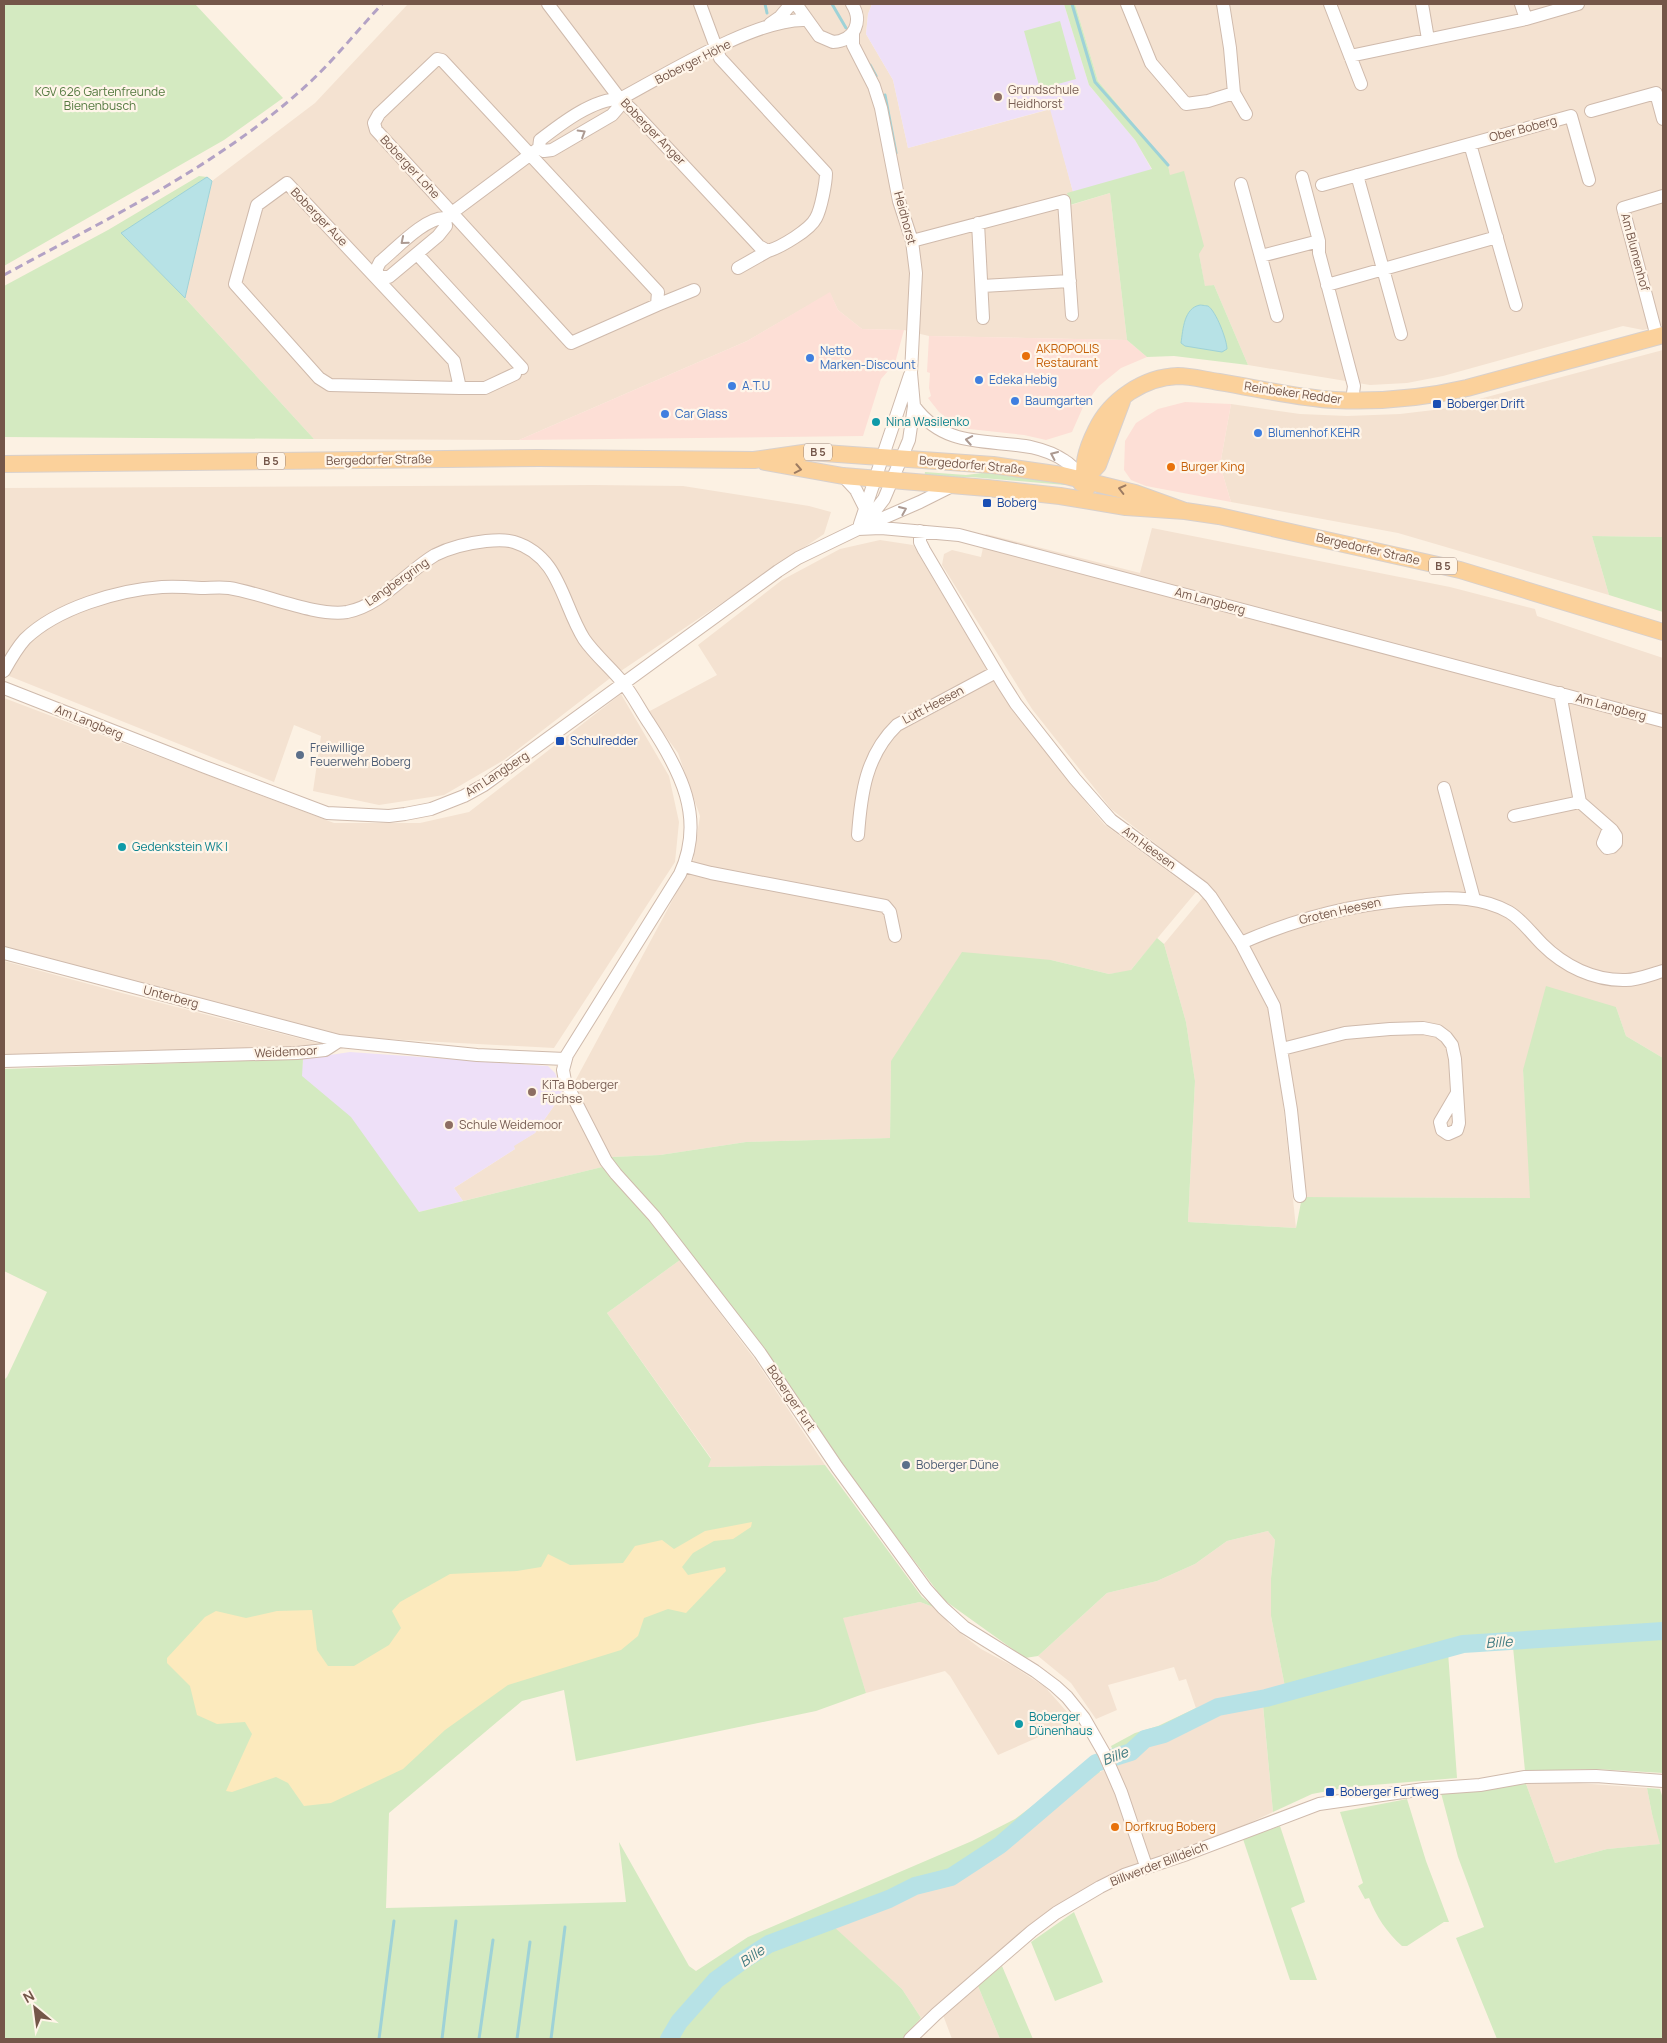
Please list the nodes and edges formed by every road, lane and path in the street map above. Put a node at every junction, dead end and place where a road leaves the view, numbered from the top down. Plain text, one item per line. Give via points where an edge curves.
1 (548, 4) edge
2 (700, 4) edge
3 (791, 4) edge
4 (796, 4) edge
5 (1128, 4) edge
6 (1223, 4) edge
7 (1330, 4) edge
8 (1422, 4) edge
9 (1521, 4) edge
10 (1578, 4) edge
11 (855, 6) edge
12 (1526, 19) junction
13 (807, 20) junction
14 (766, 26) junction
15 (853, 33) junction
16 (1428, 39) junction
17 (833, 42) junction
18 (716, 49) junction
19 (1350, 56) junction
20 (863, 68) junction
21 (1362, 84) dead end
22 (1660, 92) edge
23 (1234, 93) junction
24 (620, 99) junction
25 (1591, 111) dead end
26 (1246, 114) dead end
27 (1663, 119) edge
28 (1470, 144) junction
29 (535, 151) junction
30 (1357, 175) junction
31 (1302, 177) dead end
32 (1589, 180) dead end
33 (1241, 184) dead end
34 (1322, 185) dead end
35 (1663, 196) edge
36 (448, 215) junction
37 (978, 223) junction
38 (1497, 237) junction
39 (912, 241) junction
40 (1319, 241) junction
41 (768, 251) junction
42 (417, 254) junction
43 (1261, 256) junction
44 (738, 268) dead end
45 (1384, 270) junction
46 (376, 277) junction
47 (1070, 281) junction
48 (1328, 285) junction
49 (982, 286) junction
50 (694, 290) dead end
51 (657, 305) junction
52 (1516, 305) dead end
53 (1072, 315) dead end
54 (1277, 316) dead end
55 (983, 318) dead end
56 (1401, 334) dead end
57 (1660, 336) edge
58 (911, 373) junction
59 (460, 388) junction
60 (1352, 400) junction
61 (914, 406) junction
62 (883, 457) junction
63 (901, 458) junction
64 (754, 460) junction
65 (4, 464) edge
66 (843, 476) junction
67 (883, 480) junction
68 (1084, 480) junction
69 (954, 486) junction
70 (1060, 496) junction
71 (1094, 501) junction
72 (865, 508) junction
73 (1185, 511) junction
74 (858, 529) junction
75 (920, 531) junction
76 (1663, 632) edge
77 (4, 671) edge
78 (996, 672) junction
79 (624, 684) junction
80 (4, 688) edge
81 (1560, 694) junction
82 (1663, 721) edge
83 (1444, 788) dead end
84 (1580, 802) junction
85 (1514, 816) dead end
86 (1609, 828) dead end
87 (858, 835) dead end
88 (684, 866) junction
89 (1474, 899) junction
90 (895, 936) dead end
91 (1241, 943) junction
92 (4, 952) edge
93 (1663, 971) edge
94 (339, 1041) junction
95 (1282, 1049) junction
96 (565, 1059) junction
97 (4, 1061) edge
98 (1457, 1093) dead end
99 (1300, 1196) dead end
100 (1663, 1781) edge
101 (1146, 1866) junction
102 (910, 2039) edge

1 - 24 street, Boberger Anger
2 - 18 street
3 - 14 street, Boberger Höhe
4 - 13 street, Heidhorst
5 - 23 street via 1151,63 1186,104
6 - 23 street
7 - 19 street
8 - 16 street
9 - 12 street
10 - 12 street
11 - 15 street, Heidhorst via 858,22
12 - 16 street
13 - 14 street, Boberger Höhe
13 - 17 street, Heidhorst via 819,36
14 - 18 street, Boberger Höhe
15 - 17 street via 844,40
15 - 20 street, Heidhorst via 853,45
16 - 19 street
17 - 20 street, Heidhorst
18 - 24 street, Boberger Höhe
18 - 41 street via 720,58 826,173 817,218
19 - 21 street
20 - 39 street, Heidhorst via 874,86 881,108 899,202
22 - 25 street
22 - 27 street
23 - 26 street
24 - 29 street, Boberger Höhe via 607,99 595,104 540,140
29 -> 24 street, Boberger Höhe via 552,150 612,115
24 - 41 street, Boberger Anger via 759,246
28 - 30 street, Ober Boberg
28 - 32 street, Ober Boberg via 1570,116
28 - 38 street
29 - 36 street, Boberger Höhe
29 - 36 street, Boberger Lohe via 437,58 379,114 374,123 376,130
29 - 51 street, Boberger Lohe via 658,292
30 - 34 street, Ober Boberg
30 - 45 street
31 - 40 street
33 - 43 street
35 - 57 street, Am Blumenhof via 1623,208
36 - 42 street, Boberger Höhe via 446,226
36 -> 46 street, Boberger Höhe via 428,222 380,262
36 - 51 street, Boberger Lohe via 571,343
37 - 39 street
37 - 47 street via 1064,201
37 - 49 street
38 - 45 street
38 - 52 street
39 - 58 street, Heidhorst via 916,274
40 - 43 street
40 - 48 street
41 - 44 street
42 - 46 street, Boberger Höhe via 389,277
42 - 59 street, Boberger Aue via 519,371 485,388
43 - 54 street
45 - 48 street
45 - 56 street
46 - 59 street, Boberger Aue via 454,361
46 - 59 street, Boberger Aue via 287,183 257,206 236,284 319,378 330,385
47 - 49 street
47 - 53 street
48 - 60 street via 1354,386
49 - 55 street
50 - 51 street, Boberger Lohe
57 - 60 main road, Reinbeker Redder via 1442,394
58 - 61 street, Heidhorst
58 - 62 street, Heidhorst
60 - 68 main road, Reinbeker Redder via 1310,398 1176,376 1159,379 1123,399 1098,465
61 - 63 street, Heidhorst via 909,440
68 -> 61 street via 1066,461 1039,449 968,441 954,436 927,420
62 - 63 main road, Bergedorfer Straße / B 5
62 - 64 main road, Bergedorfer Straße / B 5 via 810,452
62 - 67 street, Am Langberg
63 - 67 street, Heidhorst
63 - 68 main road, Bergedorfer Straße / B 5 via 993,465
64 - 65 main road, Bergedorfer Straße / B 5 via 539,458
64 -> 66 main road, Bergedorfer Straße / B 5
66 - 67 main road, Bergedorfer Straße / B 5
66 - 72 street via 856,490
67 - 69 main road, Bergedorfer Straße / B 5
67 - 72 street, Am Langberg
67 - 74 street, Am Langberg via 884,499
68 - 70 main road, Reinbeker Redder
68 - 71 main road
73 -> 68 main road, Bergedorfer Straße / B 5 via 1135,493
69 - 70 main road, Bergedorfer Straße / B 5
74 -> 69 street
70 - 71 main road, Bergedorfer Straße / B 5
71 - 73 main road, Bergedorfer Straße / B 5
72 - 74 street, Am Langberg
73 - 76 main road, Bergedorfer Straße / B 5 via 1260,524 1460,570
74 - 75 street, Am Langberg
74 - 79 street, Am Langberg via 778,571
75 - 78 street, Am Heesen via 924,550
75 - 81 street, Am Langberg via 972,539
77 - 79 street, Langbergring via 13,654 37,629 76,607 109,597 162,587 228,588 326,612 346,612 382,596 436,555 465,543 500,540 513,541 534,551 551,567 584,639
78 - 87 street, Lütt Heesen via 897,725 884,738 871,759
78 - 91 street, Am Heesen via 1016,704 1102,811 1203,888
79 - 80 street, Am Langberg via 484,785 432,808 389,816 327,813
79 - 88 street via 672,759 682,782 691,828 690,849
81 - 82 street, Am Langberg
81 - 84 street, Am Langberg
83 - 89 street
84 - 85 street
84 - 86 street
88 - 90 street via 885,906 890,912
88 - 96 street
89 - 91 street, Groten Heesen via 1388,900 1342,908 1272,929
89 - 93 street, Groten Heesen via 1510,912 1553,955 1592,976 1627,980
91 - 95 street, Am Heesen via 1274,1006
92 - 94 street, Unterberg
94 - 96 street, Weidemoor via 477,1055
94 - 97 street, Weidemoor via 325,1050 297,1053
95 - 98 street via 1345,1034 1430,1029 1442,1034 1452,1045
95 - 99 street, Am Heesen
96 - 101 street, Boberger Furt via 565,1081 606,1161 654,1216 760,1353 837,1467 926,1588 964,1627 1035,1671 1067,1697 1084,1718 1104,1753
100 - 101 street, Billwerder Billdeich via 1596,1776 1525,1777 1330,1801
101 - 102 street, Billwerder Billdeich via 1100,1887 1056,1913

